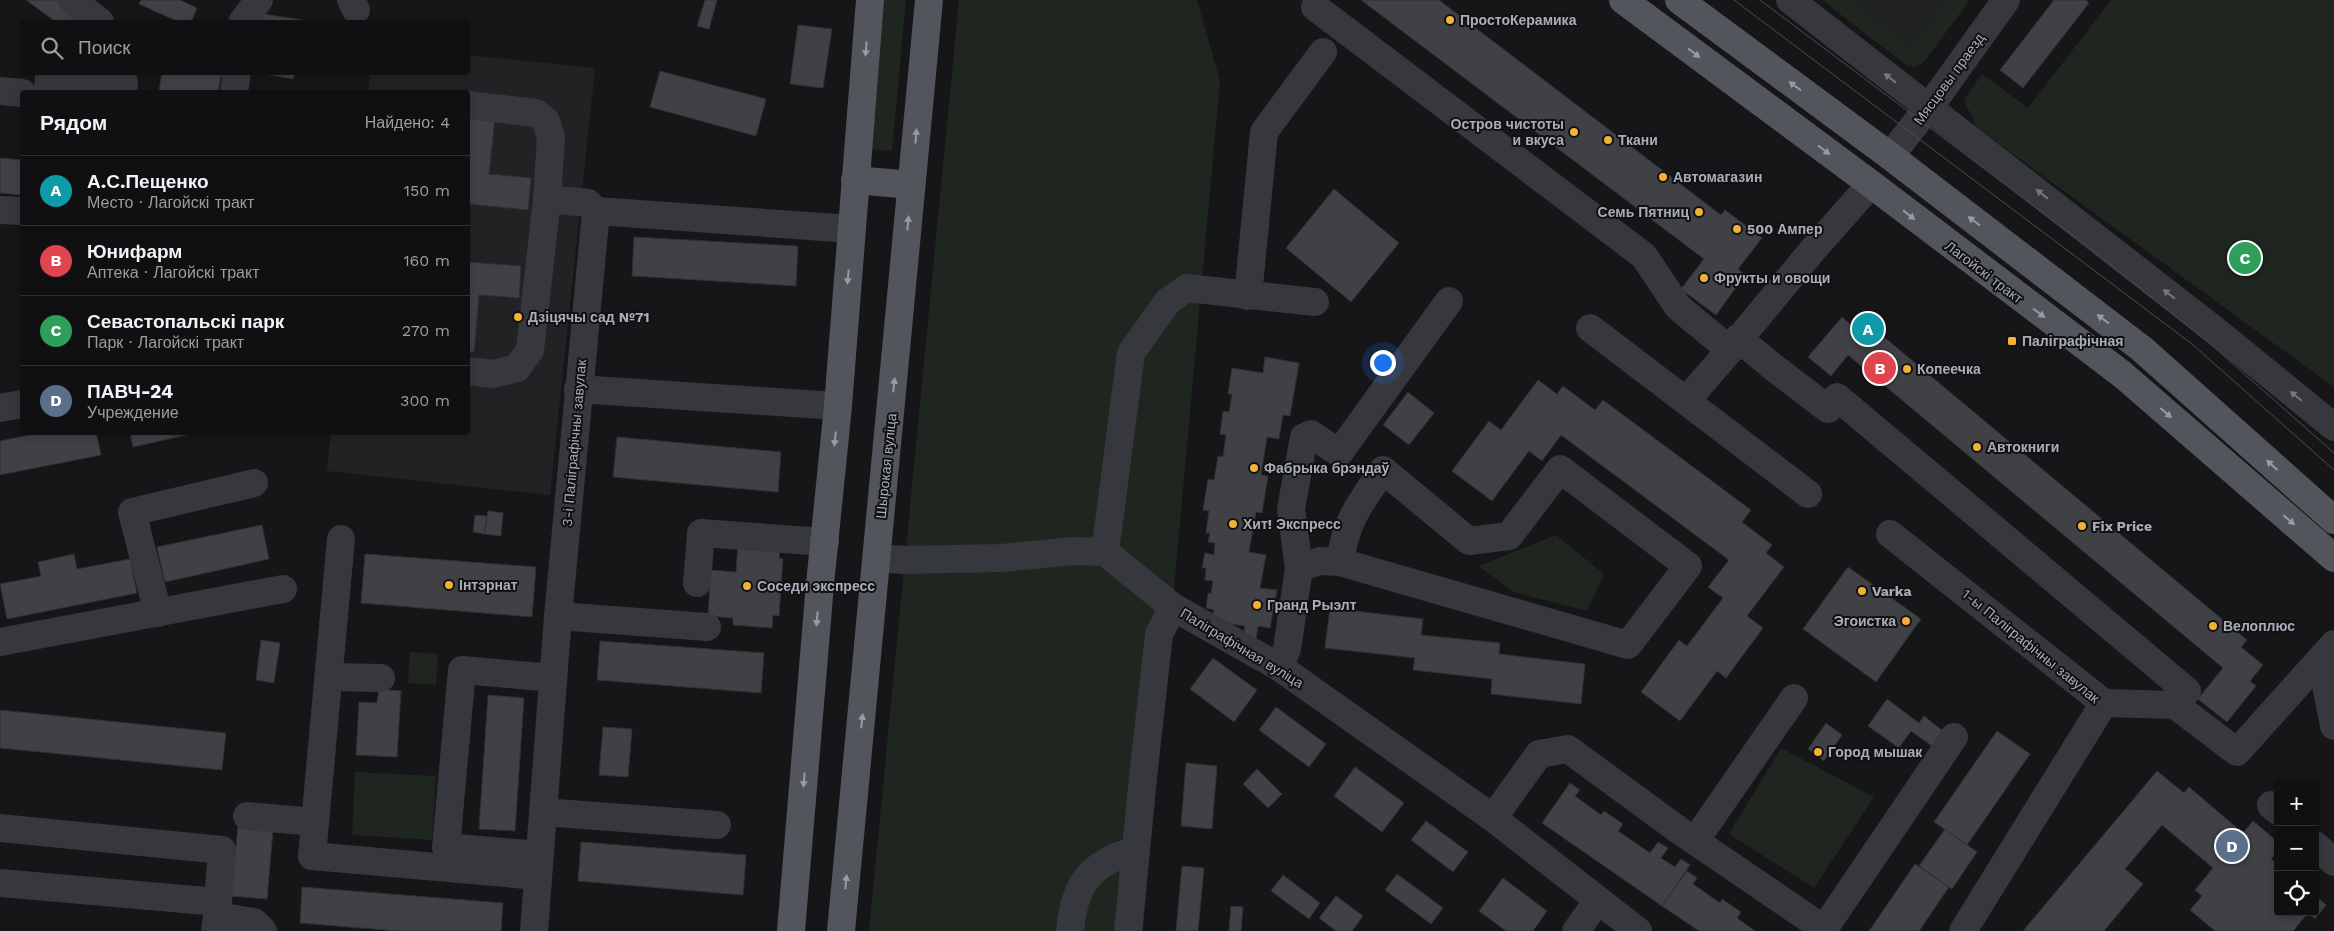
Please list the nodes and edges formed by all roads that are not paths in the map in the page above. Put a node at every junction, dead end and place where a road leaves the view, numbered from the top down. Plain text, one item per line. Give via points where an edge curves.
1 (72, 0) edge
2 (258, 0) edge
3 (870, 0) edge
4 (929, 0) edge
5 (1623, 0) edge
6 (1679, 0) edge
7 (1790, 0) edge
8 (2006, 0) edge
9 (1315, 7) dead end
10 (97, 20) edge
11 (243, 20) edge
12 (1323, 52) dead end
13 (49, 75) edge
14 (49, 75) edge
15 (237, 75) edge
16 (48, 90) edge
17 (123, 90) edge
18 (234, 90) edge
19 (0, 91) edge
20 (20, 93) edge
21 (470, 105) edge
22 (1929, 107) junction
23 (1890, 156) junction
24 (855, 180) junction
25 (1871, 184) junction
26 (911, 185) junction
27 (547, 199) junction
28 (0, 210) edge
29 (596, 211) junction
30 (20, 212) edge
31 (852, 229) junction
32 (1248, 296) junction
33 (1449, 301) dead end
34 (1315, 302) dead end
35 (1590, 328) dead end
36 (1734, 344) junction
37 (470, 371) edge
38 (578, 389) junction
39 (1686, 401) junction
40 (20, 404) edge
41 (838, 406) junction
42 (0, 408) edge
43 (2334, 427) edge
44 (254, 483) dead end
45 (1808, 494) dead end
46 (2334, 520) edge
47 (1890, 534) dead end
48 (341, 539) dead end
49 (824, 542) junction
50 (1105, 552) junction
51 (877, 558) junction
52 (2334, 558) edge
53 (1340, 562) junction
54 (1299, 568) junction
55 (697, 583) dead end
56 (283, 589) dead end
57 (1173, 607) junction
58 (158, 613) junction
59 (558, 616) junction
60 (707, 627) dead end
61 (0, 642) edge
62 (2328, 652) edge
63 (1279, 667) junction
64 (329, 677) junction
65 (382, 678) dead end
66 (553, 678) junction
67 (1794, 698) dead end
68 (2104, 703) junction
69 (2176, 705) junction
70 (2334, 726) edge
71 (1954, 736) dead end
72 (543, 812) junction
73 (246, 816) dead end
74 (1493, 818) junction
75 (315, 822) junction
76 (717, 825) dead end
77 (0, 828) edge
78 (1694, 841) junction
79 (2319, 849) edge
80 (1136, 850) junction
81 (2334, 862) edge
82 (538, 865) junction
83 (0, 883) edge
84 (1598, 900) junction
85 (216, 916) edge
86 (263, 931) edge
87 (534, 931) edge
88 (791, 931) edge
89 (842, 931) edge
90 (1070, 931) edge
91 (1128, 931) edge
92 (1576, 931) edge
93 (1638, 931) edge
94 (1963, 931) edge

1 - 10 street
2 - 11 street
3 -> 24 main road
26 -> 4 main road, Шырокая вуліца
5 -> 25 main road, Лагойскі тракт
23 -> 6 main road
22 -> 7 street
8 - 22 street, Мясцовы праезд
9 - 36 street via 1644,256 1678,307
12 - 32 street via 1264,132
13 - 16 street
14 - 17 street via 124,82
15 - 18 street
19 - 20 street
21 - 27 street via 536,113 546,121 551,138
22 - 23 street, Мясцовы праезд
43 -> 22 street
23 - 25 main road
46 -> 23 main road via 2142,349
24 - 26 main road
24 - 31 main road
25 - 36 street
25 -> 52 main road, Лагойскі тракт via 2122,375
51 -> 26 main road, Шырокая вуліца
27 - 29 street via 588,203
27 - 37 street via 530,350 517,368 493,374
28 - 30 street
29 - 31 street
29 - 38 street, 3-і Паліграфічны завулак
31 -> 41 main road
32 - 34 street
32 - 50 street via 1187,288 1168,301 1131,353
33 - 54 street via 1339,452 1311,434 1304,437 1291,510
35 - 39 street
36 - 39 street
36 - 69 street via 1772,367 1828,409 1838,397 2187,691
38 - 41 street
38 - 59 street, 3-і Паліграфічны завулак
39 - 45 street
40 - 42 street
41 -> 49 main road
44 - 58 street via 132,512
47 - 68 street, 1-ы Паліграфічны завулак
48 - 64 street
49 - 55 street via 700,533
49 -> 88 main road
50 - 51 street via 1073,551 1002,558
50 - 57 street, Паліграфічная вуліца
89 -> 51 main road, Шырокая вуліца
53 - 53 street via 1351,518 1384,470 1469,541 1509,536 1560,469 1688,566 1628,645
53 - 54 street via 1320,561
54 - 63 street via 1287,649
56 - 58 street
57 - 63 street, Паліграфічная вуліца
57 - 80 street via 1159,634
58 - 61 street
59 - 60 street
59 - 66 street, 3-і Паліграфічны завулак
62 - 69 street via 2237,752
62 - 70 street
63 - 74 street, Паліграфічная вуліца
64 - 65 street
64 - 75 street
66 - 72 street, 3-і Паліграфічны завулак
66 - 82 street via 462,670 446,847
67 - 78 street
68 - 69 street
68 - 94 street, 1-ы Паліграфічны завулак
71 - 78 street via 1824,929
72 - 76 street
72 - 82 street, 3-і Паліграфічны завулак
73 - 75 street
74 - 78 street via 1539,754 1568,749
74 - 84 street, Паліграфічная вуліца
75 - 82 street via 312,856
77 - 85 street via 222,850
79 - 81 street
80 - 90 street via 1115,856 1090,874 1079,887
80 - 91 street
82 - 87 street, 3-і Паліграфічны завулак
83 - 85 street
84 - 92 street
84 - 93 street, Паліграфічная вуліца
85 - 86 street via 254,922

